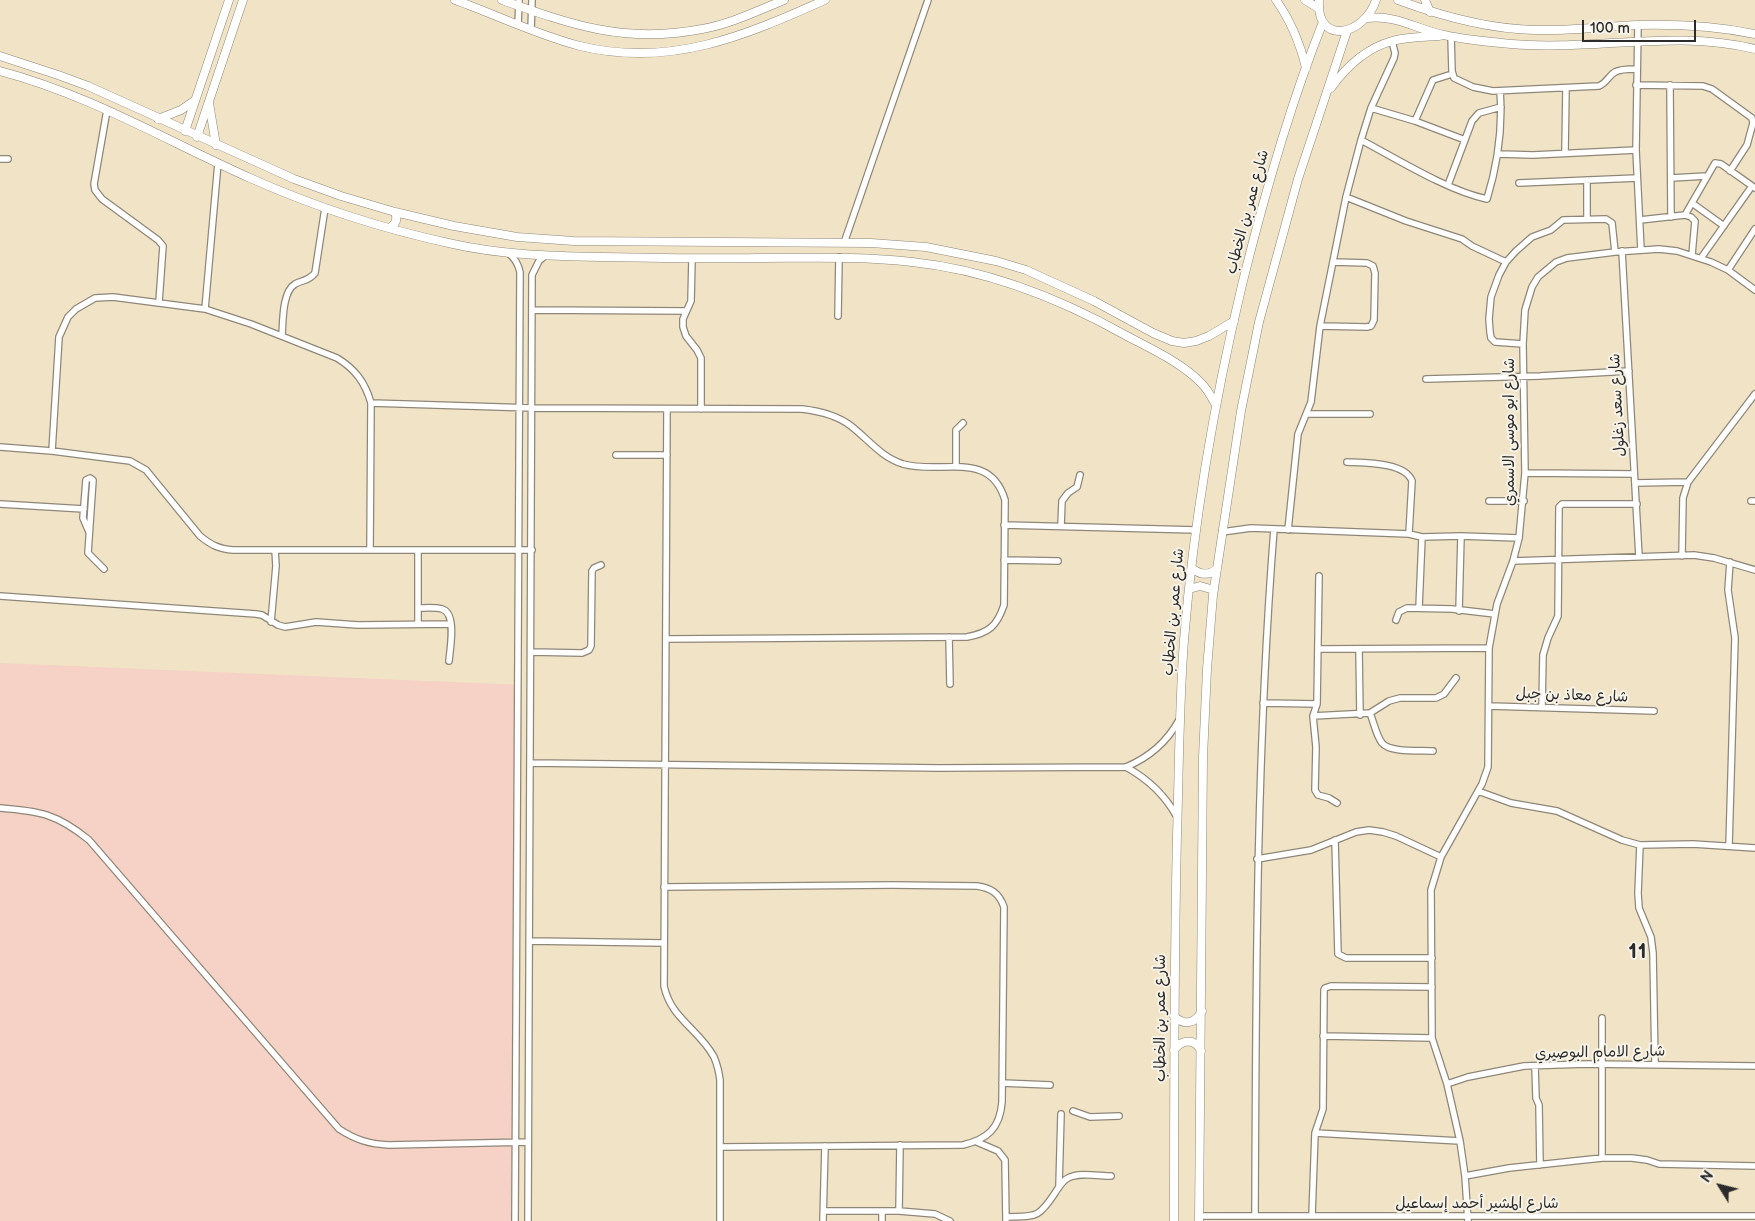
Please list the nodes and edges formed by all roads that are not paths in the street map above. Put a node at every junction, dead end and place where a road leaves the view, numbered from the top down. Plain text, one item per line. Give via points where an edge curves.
1 (229, 0) edge
2 (243, 0) edge
3 (455, 0) edge
4 (502, 0) edge
5 (532, 0) edge
6 (784, 0) edge
7 (825, 0) edge
8 (928, 0) edge
9 (1276, 0) edge
10 (1305, 0) edge
11 (1376, 0) edge
12 (1398, 0) edge
13 (1425, 0) edge
14 (519, 3) edge
15 (1319, 4) edge
16 (532, 11) junction
17 (1430, 12) junction
18 (1367, 18) junction
19 (1323, 22) junction
20 (518, 25) junction
21 (1638, 25) junction
22 (531, 30) junction
23 (1347, 31) junction
24 (1755, 34) edge
25 (1448, 36) junction
26 (1392, 41) junction
27 (1638, 41) junction
28 (1755, 49) edge
29 (0, 56) edge
30 (1306, 68) junction
31 (1636, 69) junction
32 (0, 72) edge
33 (1452, 74) junction
34 (1636, 84) junction
35 (1670, 85) junction
36 (1566, 88) junction
37 (1500, 91) junction
38 (1326, 94) junction
39 (194, 101) junction
40 (209, 102) junction
41 (1501, 107) junction
42 (1371, 108) junction
43 (106, 110) junction
44 (158, 119) junction
45 (1415, 121) junction
46 (184, 131) junction
47 (1753, 131) edge
48 (197, 137) junction
49 (1361, 140) junction
50 (1465, 140) junction
51 (216, 145) junction
52 (1636, 150) junction
53 (1565, 153) junction
54 (1499, 154) junction
55 (0, 159) edge
56 (8, 159) dead end
57 (218, 163) junction
58 (1730, 170) junction
59 (1707, 176) junction
60 (1638, 178) junction
61 (1671, 178) junction
62 (1587, 180) junction
63 (1519, 183) dead end
64 (1448, 185) junction
65 (1753, 187) edge
66 (1346, 197) junction
67 (1692, 203) junction
68 (325, 208) junction
69 (395, 212) junction
70 (1685, 215) junction
71 (1672, 217) junction
72 (420, 218) junction
73 (1587, 219) junction
74 (1640, 220) junction
75 (1724, 226) junction
76 (390, 228) junction
77 (413, 228) junction
78 (1755, 229) edge
79 (649, 242) junction
80 (844, 244) junction
81 (1642, 250) junction
82 (1622, 251) junction
83 (1615, 252) junction
84 (508, 253) junction
85 (958, 253) junction
86 (1692, 255) junction
87 (545, 256) junction
88 (839, 257) junction
89 (650, 258) junction
90 (1701, 258) junction
91 (692, 259) junction
92 (1334, 262) junction
93 (1506, 262) junction
94 (955, 268) junction
95 (1728, 270) junction
96 (1755, 290) edge
97 (159, 302) junction
98 (204, 308) junction
99 (532, 310) junction
100 (686, 311) junction
101 (838, 316) dead end
102 (1234, 321) junction
103 (1320, 326) junction
104 (282, 336) junction
105 (1523, 344) junction
106 (1628, 371) junction
107 (1524, 377) junction
108 (1426, 379) dead end
109 (1755, 394) edge
110 (372, 403) junction
111 (1216, 405) junction
112 (520, 408) junction
113 (532, 408) junction
114 (667, 409) junction
115 (701, 409) junction
116 (1306, 414) junction
117 (1370, 414) dead end
118 (963, 423) dead end
119 (0, 446) edge
120 (52, 451) junction
121 (667, 455) junction
122 (616, 456) dead end
123 (1347, 462) dead end
124 (956, 468) junction
125 (1525, 473) junction
126 (1634, 474) junction
127 (1080, 475) dead end
128 (1688, 482) junction
129 (1635, 483) junction
130 (84, 501) junction
131 (1524, 501) junction
132 (91, 502) junction
133 (1489, 502) dead end
134 (0, 504) edge
135 (1637, 504) junction
136 (84, 509) junction
137 (1004, 525) junction
138 (1061, 526) junction
139 (1274, 529) junction
140 (1196, 530) junction
141 (1288, 530) junction
142 (89, 532) junction
143 (1222, 532) junction
144 (1409, 534) junction
145 (1461, 536) junction
146 (1422, 537) junction
147 (1519, 538) junction
148 (275, 550) junction
149 (370, 550) junction
150 (418, 550) junction
151 (519, 550) junction
152 (532, 550) junction
153 (1682, 556) junction
154 (1639, 557) junction
155 (1004, 560) junction
156 (1559, 560) junction
157 (1058, 561) dead end
158 (1513, 561) junction
159 (1730, 562) junction
160 (601, 564) dead end
161 (1192, 568) junction
162 (104, 569) dead end
163 (1217, 569) junction
164 (1755, 570) edge
165 (1319, 576) dead end
166 (1190, 589) junction
167 (1214, 590) junction
168 (0, 596) edge
169 (418, 608) junction
170 (1419, 608) junction
171 (1459, 611) junction
172 (1495, 614) junction
173 (1396, 620) dead end
174 (271, 622) junction
175 (418, 623) junction
176 (451, 624) junction
177 (949, 637) junction
178 (666, 639) junction
179 (1489, 648) junction
180 (1318, 649) junction
181 (1359, 649) junction
182 (531, 652) junction
183 (449, 660) dead end
184 (1456, 678) dead end
185 (950, 684) dead end
186 (1263, 703) junction
187 (1317, 704) junction
188 (1489, 706) junction
189 (1542, 708) junction
190 (1654, 711) dead end
191 (1370, 713) junction
192 (1360, 715) junction
193 (1313, 716) junction
194 (1179, 720) junction
195 (1434, 751) dead end
196 (531, 763) junction
197 (665, 765) junction
198 (1126, 767) junction
199 (1478, 791) junction
200 (1337, 803) dead end
201 (0, 808) edge
202 (1177, 818) junction
203 (1335, 840) junction
204 (1640, 845) junction
205 (1729, 846) junction
206 (1755, 848) edge
207 (1441, 857) junction
208 (1257, 859) junction
209 (664, 887) junction
210 (530, 941) junction
211 (664, 943) junction
212 (1432, 958) junction
213 (1432, 987) junction
214 (1202, 1012) junction
215 (1174, 1016) junction
216 (1602, 1018) dead end
217 (1323, 1036) junction
218 (1432, 1038) junction
219 (1174, 1050) junction
220 (1201, 1053) junction
221 (1602, 1064) junction
222 (1654, 1064) junction
223 (1536, 1066) junction
224 (1755, 1066) edge
225 (1002, 1083) junction
226 (1050, 1084) dead end
227 (1447, 1084) junction
228 (1074, 1111) dead end
229 (1061, 1114) dead end
230 (1119, 1116) dead end
231 (1315, 1133) junction
232 (1460, 1141) junction
233 (516, 1142) junction
234 (528, 1142) junction
235 (977, 1142) junction
236 (900, 1145) junction
237 (720, 1146) junction
238 (825, 1146) junction
239 (1602, 1158) junction
240 (1540, 1165) junction
241 (1755, 1166) edge
242 (1111, 1176) dead end
243 (1465, 1176) junction
244 (1059, 1187) junction
245 (824, 1211) junction
246 (882, 1211) junction
247 (900, 1211) junction
248 (1255, 1215) junction
249 (1312, 1216) junction
250 (1755, 1216) edge
251 (1200, 1218) edge
252 (1006, 1219) edge
253 (1468, 1219) edge
254 (515, 1221) edge
255 (528, 1221) edge
256 (720, 1221) edge
257 (823, 1221) edge
258 (882, 1221) edge
259 (950, 1221) edge
260 (1174, 1221) edge

1 - 39 street
2 - 40 street
3 - 20 street
4 - 14 street
5 - 16 street
6 - 16 street via 703,29 651,35 600,31
7 - 22 street via 740,36 705,46 655,54 589,48
8 - 80 street
9 - 30 street via 1294,30
10 - 15 street
11 - 18 street
12 - 17 street
13 - 17 street
14 - 16 street
14 - 20 street
15 - 19 street
16 - 22 street
17 - 21 street via 1523,30
18 - 23 street
18 - 25 street via 1393,18
19 - 23 street via 1331,29
19 - 30 street, شارع عمر بن الخطاب
20 - 22 street
21 - 24 street via 1688,25
21 - 27 street
23 - 38 street
25 - 26 street
25 - 27 street via 1535,46
25 - 33 street
26 - 38 street via 1358,59
26 - 42 street via 1396,52
27 - 28 street via 1718,42
27 - 31 street
29 - 44 street via 73,80
30 - 102 street, شارع عمر بن الخطاب via 1273,168
31 - 34 street
31 - 36 street via 1618,71 1599,86
32 - 43 street via 65,92
33 - 37 street via 1466,85
33 - 45 street via 1433,80
34 - 35 street
34 - 52 street
35 - 47 street via 1699,85 1712,89 1751,117
35 - 61 street
36 - 37 street
36 - 53 street
37 - 41 street
38 - 143 street via 1286,216 1259,322
39 - 44 street
39 - 46 street
40 - 48 street
40 - 51 street
41 - 50 street via 1475,116
41 - 54 street
42 - 45 street
42 - 49 street
43 - 57 street
43 - 97 street via 95,190 163,246
44 - 46 street
45 - 50 street
46 - 48 street
47 - 58 street
48 - 51 street
49 - 64 street
49 - 66 street
50 - 64 street
51 - 69 street via 301,182
52 - 53 street
52 - 60 street
53 - 54 street
54 - 64 street via 1487,199
55 - 56 street
57 - 68 street
57 - 98 street
58 - 59 street via 1715,163
58 - 65 street
59 - 61 street
59 - 67 street
60 - 62 street
60 - 74 street
61 - 71 street
62 - 63 street
62 - 73 street
65 - 75 street
66 - 92 street
66 - 93 street via 1464,240
67 - 70 street
67 - 75 street
68 - 76 street
68 - 104 street via 315,273 311,278 297,282 286,294
69 - 72 street
69 - 76 street via 397,220
70 - 71 street
70 - 86 street via 1694,221
71 - 74 street
72 - 77 street
72 - 79 street via 545,240
73 - 83 street via 1611,221
73 - 93 street via 1563,220 1551,230 1532,237
74 - 81 street
75 - 90 street
76 - 77 street
77 - 84 street via 454,244
78 - 95 street
79 - 80 street
79 - 89 street
80 - 85 street via 899,244
81 - 82 street, شارع ابو موسى الاسمري
81 - 86 street, شارع ابو موسى الاسمري via 1659,249
82 - 83 street, شارع ابو موسى الاسمري
82 - 106 street, شارع سعد زغلول
83 - 105 street, شارع ابو موسى الاسمري via 1567,258 1546,269 1527,298
84 - 87 street
84 - 112 street via 519,264 520,272
85 - 94 street
85 - 102 street via 1026,270 1094,300 1172,341 1196,341
86 - 90 street, شارع ابو موسى الاسمري
87 - 89 street
87 - 99 street via 532,275
88 - 91 street
88 - 94 street
88 - 101 street
89 - 91 street
90 - 95 street, شارع ابو موسى الاسمري
91 - 100 street via 691,301
92 - 103 street
92 - 103 street via 1373,266 1374,320 1368,327
93 - 105 street via 1491,297 1491,338 1500,343
94 - 111 street via 1012,283 1100,321 1192,376 1202,384
95 - 96 street, شارع ابو موسى الاسمري
97 - 98 street
97 - 120 street via 104,297 85,302 68,317 60,337
98 - 104 street
99 - 100 street
99 - 113 street
100 - 115 street via 683,328 701,358
102 - 111 street, شارع عمر بن الخطاب
103 - 116 street via 1311,402
104 - 110 street via 347,364 363,381
105 - 107 street, شارع ابو موسى الاسمري
106 - 107 street
106 - 126 street, شارع سعد زغلول
107 - 108 street
107 - 125 street, شارع ابو موسى الاسمري
109 - 128 street
110 - 112 street
110 - 149 street
111 - 140 street, شارع عمر بن الخطاب
112 - 113 street
112 - 151 street
113 - 114 street
113 - 152 street
114 - 115 street
114 - 121 street
115 - 124 street via 816,411 850,425 895,461 915,466
116 - 117 street
116 - 141 street via 1298,434
118 - 124 street via 956,430
119 - 120 street
120 - 148 street via 130,461 146,470 209,544 221,549
121 - 122 street
121 - 178 street
123 - 144 street via 1379,463 1409,476 1412,481
124 - 137 street via 976,468 995,480 1002,489
125 - 126 street
125 - 131 street, شارع ابو موسى الاسمري
126 - 129 street, شارع سعد زغلول
127 - 138 street via 1077,487 1062,501
128 - 129 street
128 - 153 street via 1683,498
129 - 135 street, شارع سعد زغلول
130 - 132 street
130 - 132 street via 86,480 90,478 93,480
130 - 136 street
131 - 133 street
131 - 147 street, شارع ابو موسى الاسمري
132 - 142 street
134 - 136 street
135 - 154 street, شارع سعد زغلول
135 - 156 street via 1561,504
136 - 142 street via 83,518
137 - 138 street
137 - 155 street
138 - 140 street
139 - 141 street
139 - 143 street
139 - 186 street
140 - 161 street, شارع عمر بن الخطاب
141 - 144 street
142 - 162 street via 88,553
143 - 163 street
144 - 146 street
145 - 146 street
145 - 147 street
145 - 171 street
146 - 170 street
147 - 158 street, شارع ابو موسى الاسمري
148 - 149 street
148 - 174 street
149 - 150 street
150 - 151 street
150 - 169 street
151 - 152 street
151 - 233 street
152 - 182 street
153 - 154 street
153 - 159 street via 1703,556
154 - 156 street
155 - 157 street
155 - 177 street via 1004,605 1000,617 980,635
156 - 158 street
156 - 189 street via 1558,616 1543,655
158 - 172 street, شارع ابو موسى الاسمري
159 - 164 street
159 - 205 street via 1728,590 1735,643
160 - 182 street via 592,571 589,650 582,653
161 - 163 street via 1206,574
161 - 166 street, شارع عمر بن الخطاب
163 - 167 street
165 - 180 street
166 - 167 street via 1200,586
166 - 194 street, شارع عمر بن الخطاب
167 - 214 street via 1203,756
168 - 174 street via 256,614
169 - 175 street
169 - 176 street via 444,610
170 - 171 street
170 - 173 street via 1403,609
171 - 172 street
172 - 179 street, شارع ابو موسى الاسمري
174 - 175 street via 285,627 316,622 358,625
175 - 176 street
176 - 183 street
177 - 178 street
177 - 185 street
178 - 197 street
179 - 181 street
179 - 188 street, شارع ابو موسى الاسمري
180 - 181 street
180 - 187 street
181 - 192 street
182 - 196 street
184 - 191 street via 1447,691 1436,698 1394,699
186 - 187 street
186 - 208 street
187 - 193 street
188 - 189 street, شارع معاذ بن جبل
188 - 199 street, شارع ابو موسى الاسمري via 1488,766
189 - 190 street, شارع معاذ بن جبل
191 - 192 street
191 - 195 street via 1384,745 1394,750
192 - 193 street
193 - 200 street via 1315,790 1318,795
194 - 198 street via 1157,749
194 - 202 street, شارع عمر بن الخطاب
196 - 197 street
196 - 210 street
197 - 198 street
197 - 209 street
198 - 202 street via 1153,786
199 - 204 street via 1511,803 1558,811
199 - 207 street, شارع ابو موسى الاسمري
201 - 233 street via 34,811 54,817 88,840 339,1130 371,1145
202 - 215 street, شارع عمر بن الخطاب
203 - 207 street via 1356,832 1383,832
203 - 208 street via 1311,850
203 - 212 street via 1338,954 1346,958
204 - 205 street
204 - 222 street via 1639,908 1651,937 1653,953
205 - 206 street
207 - 212 street, شارع ابو موسى الاسمري via 1432,890
208 - 248 street
209 - 211 street
209 - 225 street via 986,887 1000,898 1004,907
210 - 211 street
210 - 234 street
211 - 237 street via 666,997 678,1016 707,1047 718,1068
212 - 213 street, شارع ابو موسى الاسمري
213 - 217 street via 1328,986 1323,993
213 - 218 street, شارع ابو موسى الاسمري
214 - 215 street via 1193,1022 1186,1023
214 - 220 street
215 - 219 street, شارع عمر بن الخطاب
216 - 221 street
217 - 218 street
217 - 231 street via 1323,1110
218 - 227 street, شارع ابو موسى الاسمري
219 - 220 street via 1185,1041 1198,1046
219 - 260 street, شارع عمر بن الخطاب
220 - 251 street
221 - 222 street, شارع الامام البوصيري
221 - 223 street, شارع الامام البوصيري
221 - 239 street
222 - 224 street, شارع الامام البوصيري
223 - 227 street, شارع الامام البوصيري
223 - 240 street
225 - 226 street
225 - 235 street via 1001,1114 996,1126
227 - 232 street, شارع ابو موسى الاسمري
228 - 230 street via 1090,1117
229 - 244 street
231 - 232 street
231 - 249 street
232 - 243 street, شارع ابو موسى الاسمري
233 - 234 street
233 - 254 street
234 - 255 street
235 - 236 street
235 - 252 street via 998,1151 1005,1160
236 - 238 street
236 - 247 street
237 - 238 street
237 - 256 street
238 - 245 street
239 - 240 street
239 - 241 street via 1632,1158 1659,1164
240 - 243 street
242 - 244 street via 1074,1176
243 - 253 street, شارع ابو موسى الاسمري
244 - 252 street via 1044,1210 1032,1216
245 - 246 street
245 - 257 street
246 - 247 street
246 - 258 street
247 - 259 street via 935,1214
248 - 249 street, شارع المشير أحمد إسماعيل
248 - 251 street, شارع المشير أحمد إسماعيل
249 - 253 street, شارع المشير أحمد إسماعيل
250 - 253 street, شارع المشير أحمد إسماعيل

